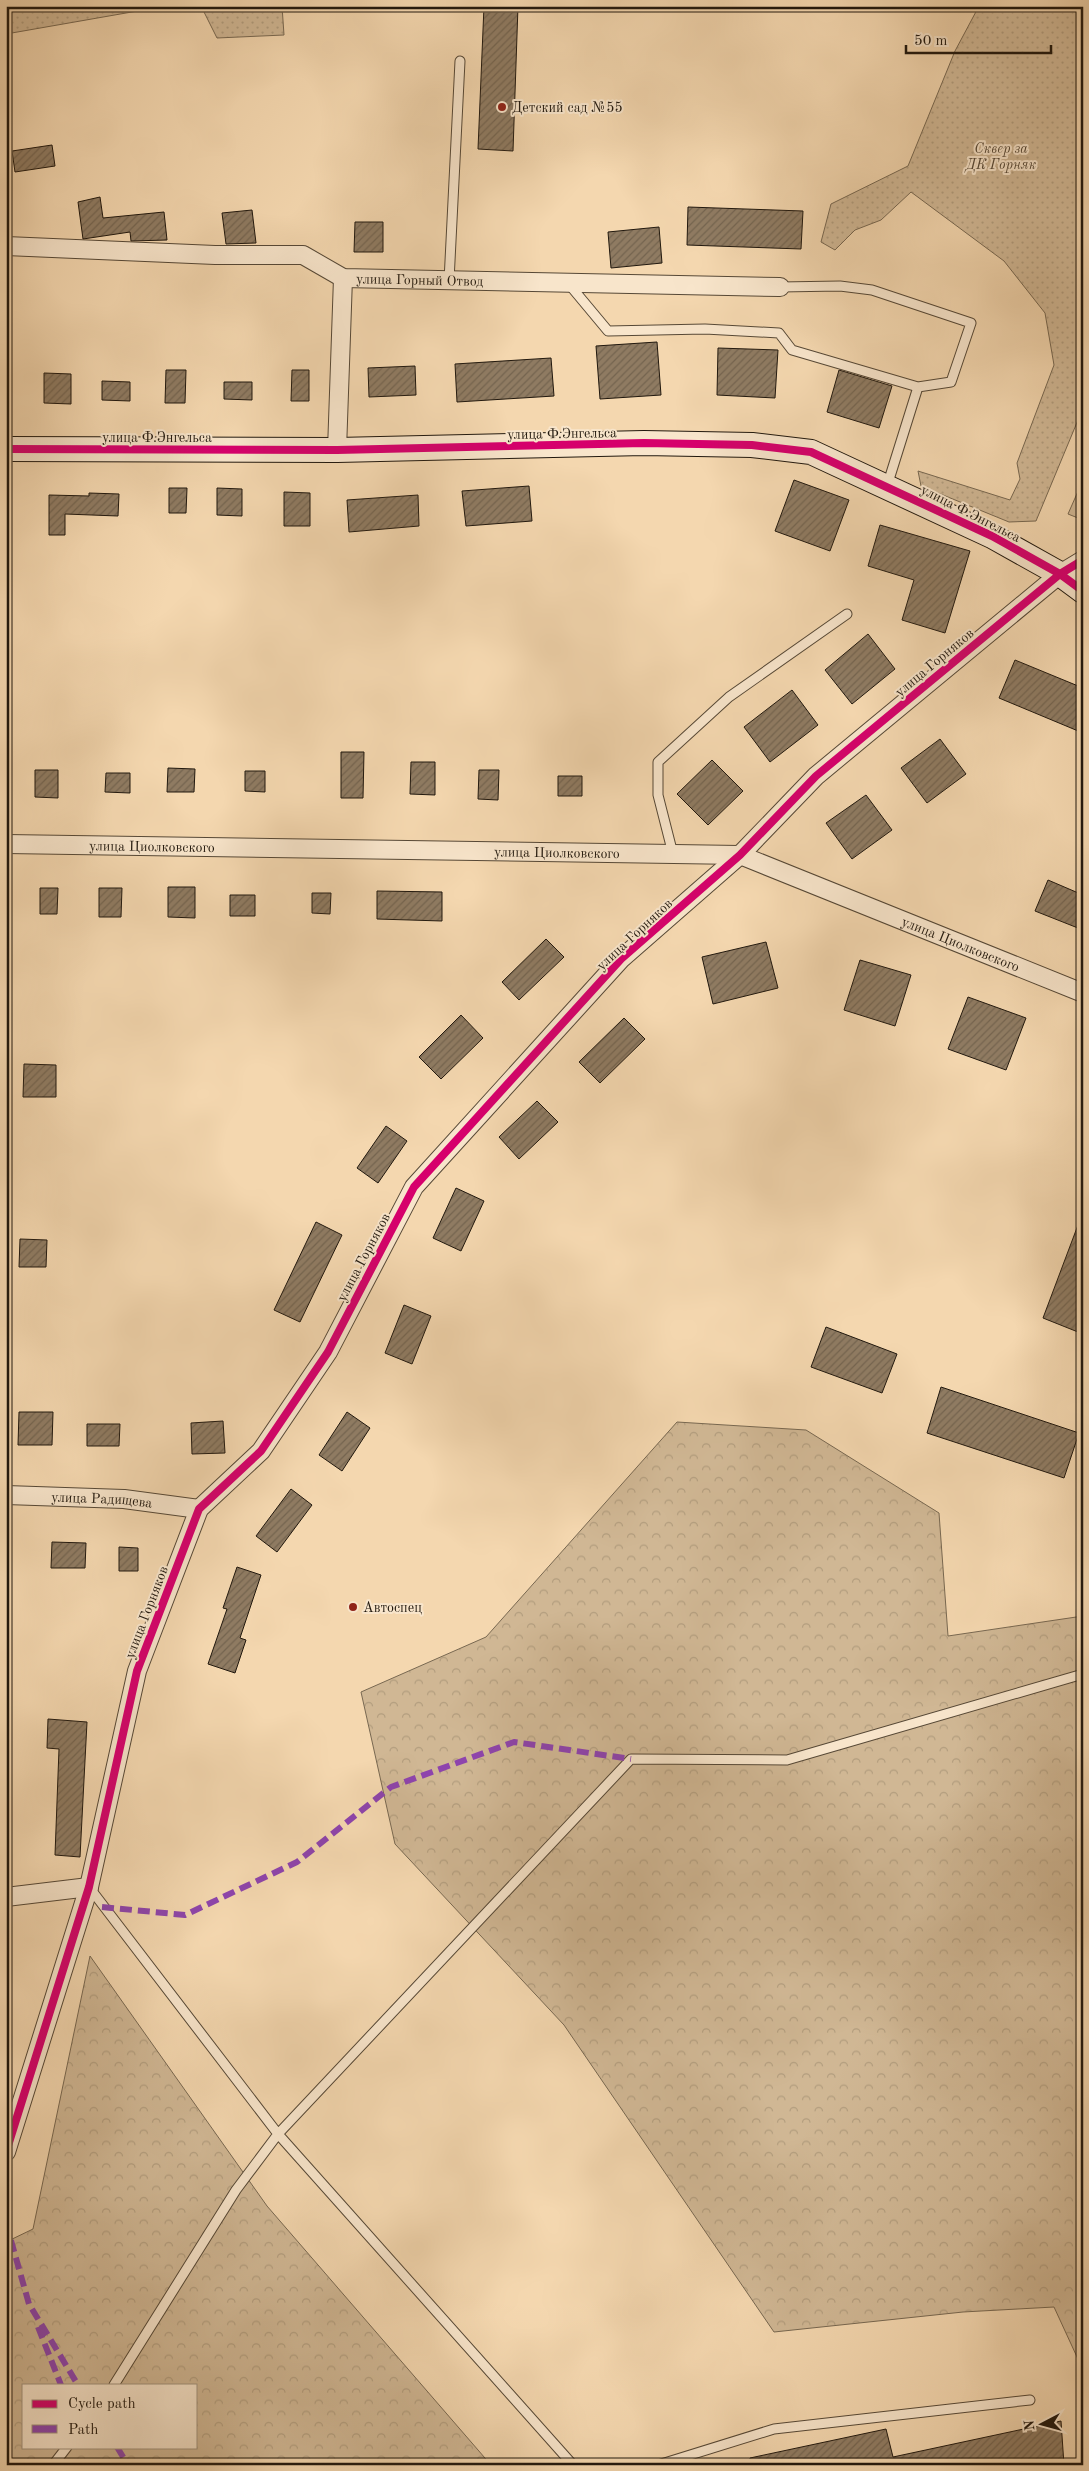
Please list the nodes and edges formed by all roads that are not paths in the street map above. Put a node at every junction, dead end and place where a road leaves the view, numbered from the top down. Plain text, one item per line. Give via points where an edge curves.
1 (460, 61) dead end
2 (6, 246) edge
3 (343, 278) junction
4 (448, 281) junction
5 (568, 283) junction
6 (780, 287) joint
7 (918, 387) junction
8 (6, 449) edge
9 (337, 450) junction
10 (887, 486) junction
11 (1083, 560) edge
12 (1083, 564) edge
13 (1060, 574) junction
14 (1083, 591) edge
15 (847, 614) dead end
16 (6, 844) edge
17 (673, 854) junction
18 (740, 855) junction
19 (1083, 993) edge
20 (6, 1495) edge
21 (199, 1509) junction
22 (1083, 1674) edge
23 (88, 1887) junction
24 (6, 1897) edge
25 (278, 2134) junction
26 (6, 2152) edge
27 (115, 2384) edge
28 (1030, 2400) dead end
29 (66, 2448) edge
30 (52, 2465) edge
31 (573, 2465) edge
32 (658, 2465) edge

1 - 4 lane
2 - 3 street, улица Горный Отвод via 215,255 303,255
3 - 4 street, улица Горный Отвод
3 - 9 street
4 - 5 street, улица Горный Отвод
5 - 6 street, улица Горный Отвод
5 - 7 lane via 608,331 697,329 779,333 792,350
6 - 7 lane via 840,286 872,290 971,323 951,382
7 - 10 lane
8 - 9 street, улица Ф.Энгельса
9 - 10 street, улица Ф.Энгельса via 644,443 752,445 811,452
10 - 13 street, улица Ф.Энгельса via 992,536
11 - 13 street, улица Горняков
12 - 13 lane
13 - 14 street, улица Ф.Энгельса
13 - 18 street, улица Горняков via 816,776
15 - 17 lane via 729,697 658,762 658,795
16 - 17 street, улица Циолковского
17 - 18 street, улица Циолковского
18 - 19 street, улица Циолковского
18 - 21 street, улица Горняков via 621,959 414,1187 328,1352 261,1451
20 - 21 street, улица Радищева via 124,1499
21 - 23 street, улица Горняков via 137,1671
22 - 25 lane via 787,1760 631,1759
23 - 24 street
23 - 25 lane
23 - 26 street, улица Горняков
25 - 27 lane via 236,2190
25 - 31 lane
28 - 32 lane via 774,2430
29 - 30 lane

